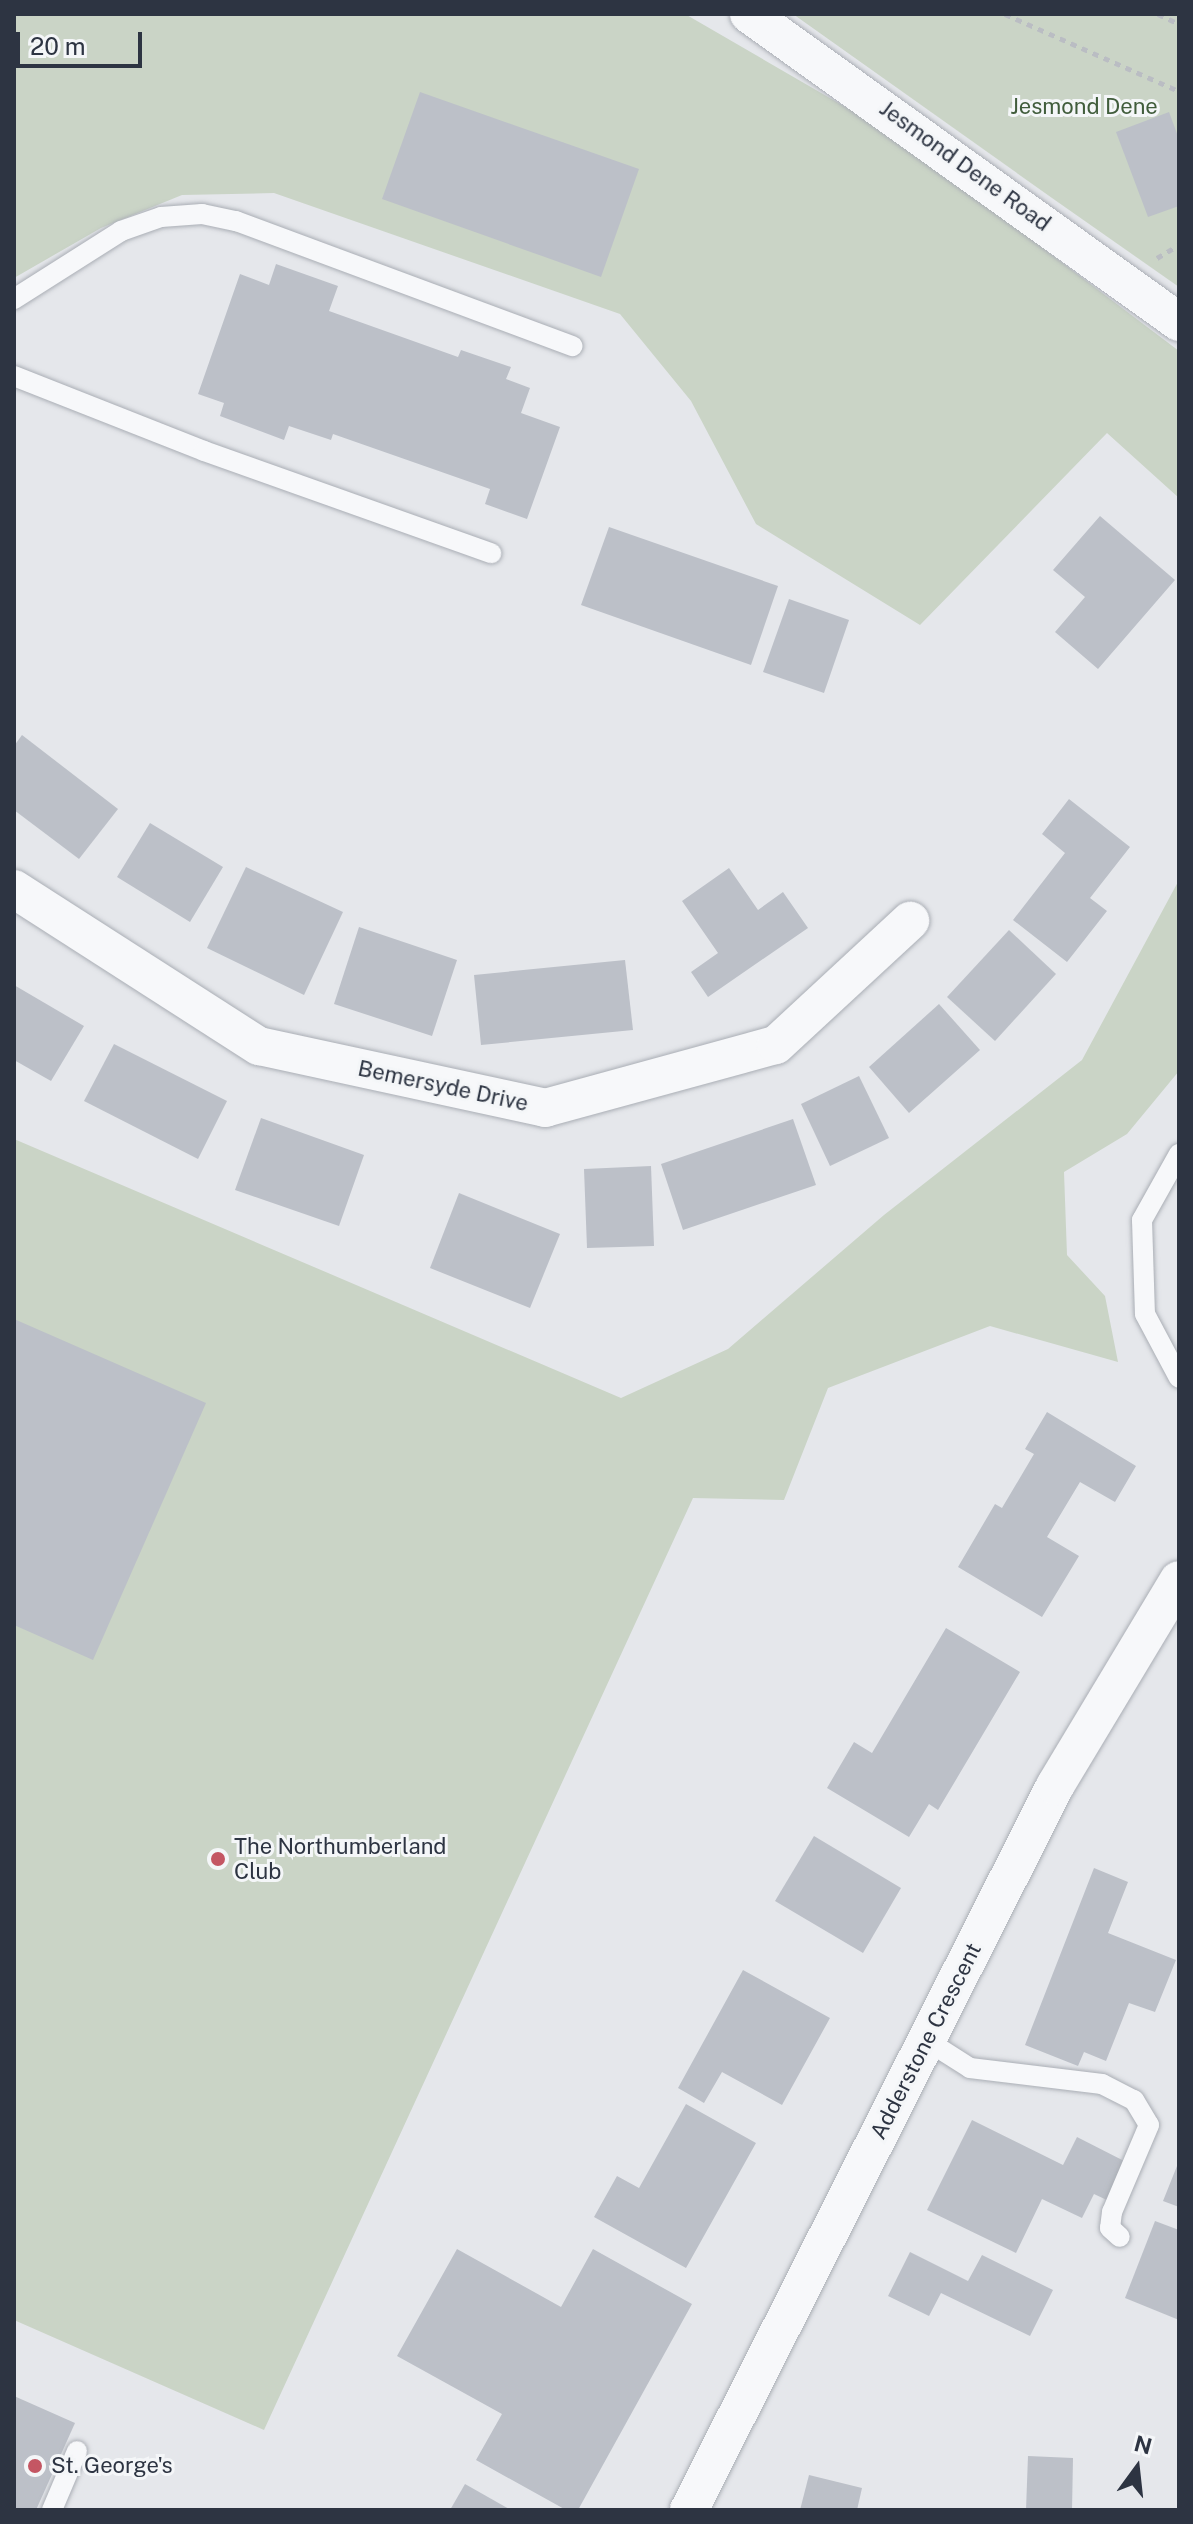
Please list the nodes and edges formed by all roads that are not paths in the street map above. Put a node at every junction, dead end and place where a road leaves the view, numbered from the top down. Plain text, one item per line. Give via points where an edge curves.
1 (749, 14) edge
2 (14, 299) edge
3 (1179, 322) edge
4 (573, 346) dead end
5 (14, 376) edge
6 (491, 553) dead end
7 (14, 889) edge
8 (910, 921) dead end
9 (1179, 1154) edge
10 (1179, 1378) edge
11 (1179, 1580) edge
12 (926, 2040) junction
13 (1120, 2237) dead end
14 (77, 2451) dead end
15 (52, 2510) edge
16 (689, 2510) edge

1 - 3 street, Jesmond Dene Road
2 - 4 lane via 121,231 161,217 202,214 236,221
5 - 6 lane via 204,451
7 - 8 street, Bemersyde Drive via 259,1046 545,1108 776,1045
9 - 10 lane via 1142,1220 1145,1314
11 - 12 street, Adderstone Crescent via 1055,1786
12 - 13 lane via 970,2068 1089,2082 1134,2100 1149,2125 1112,2212 1110,2228
12 - 16 street, Adderstone Crescent
14 - 15 lane

